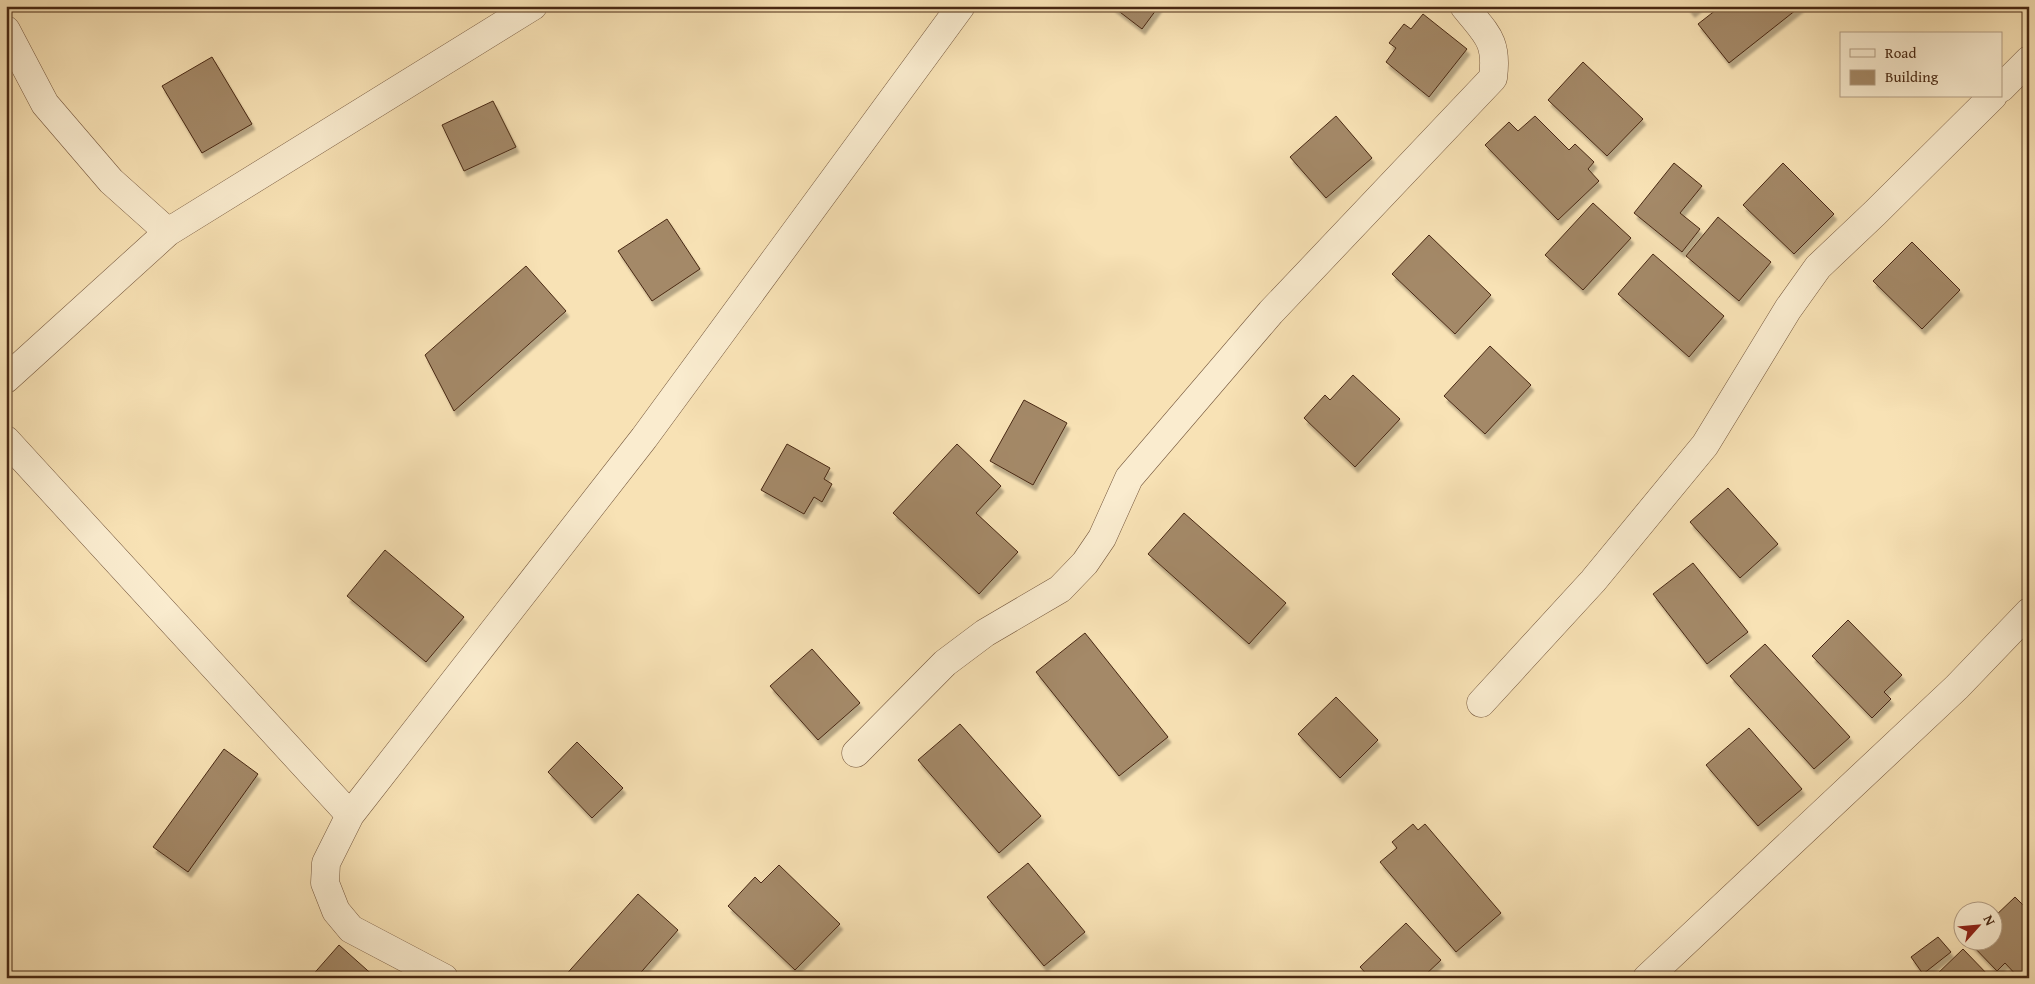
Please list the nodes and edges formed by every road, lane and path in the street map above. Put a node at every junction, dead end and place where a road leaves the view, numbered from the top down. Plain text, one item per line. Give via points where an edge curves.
1 (533, 6) edge
2 (961, 6) edge
3 (1464, 6) edge
4 (6, 30) edge
5 (2029, 60) edge
6 (2002, 87) edge
7 (1991, 98) edge
8 (168, 232) junction
9 (6, 379) edge
10 (6, 440) edge
11 (2029, 612) edge
12 (1481, 703) dead end
13 (856, 753) dead end
14 (350, 815) junction
15 (444, 978) edge
16 (1647, 978) edge

1 - 8 street
2 - 14 street via 644,438
3 - 13 street via 1492,42 1493,78 1271,312 1129,478 1102,538 1085,563 1060,589 985,633 945,662
4 - 8 street via 45,104 111,181
5 - 6 street
7 - 12 street via 1818,267 1704,444 1593,581
8 - 9 street
10 - 14 street
11 - 16 street via 1957,688
14 - 15 street via 326,863 325,883 336,911 351,930

